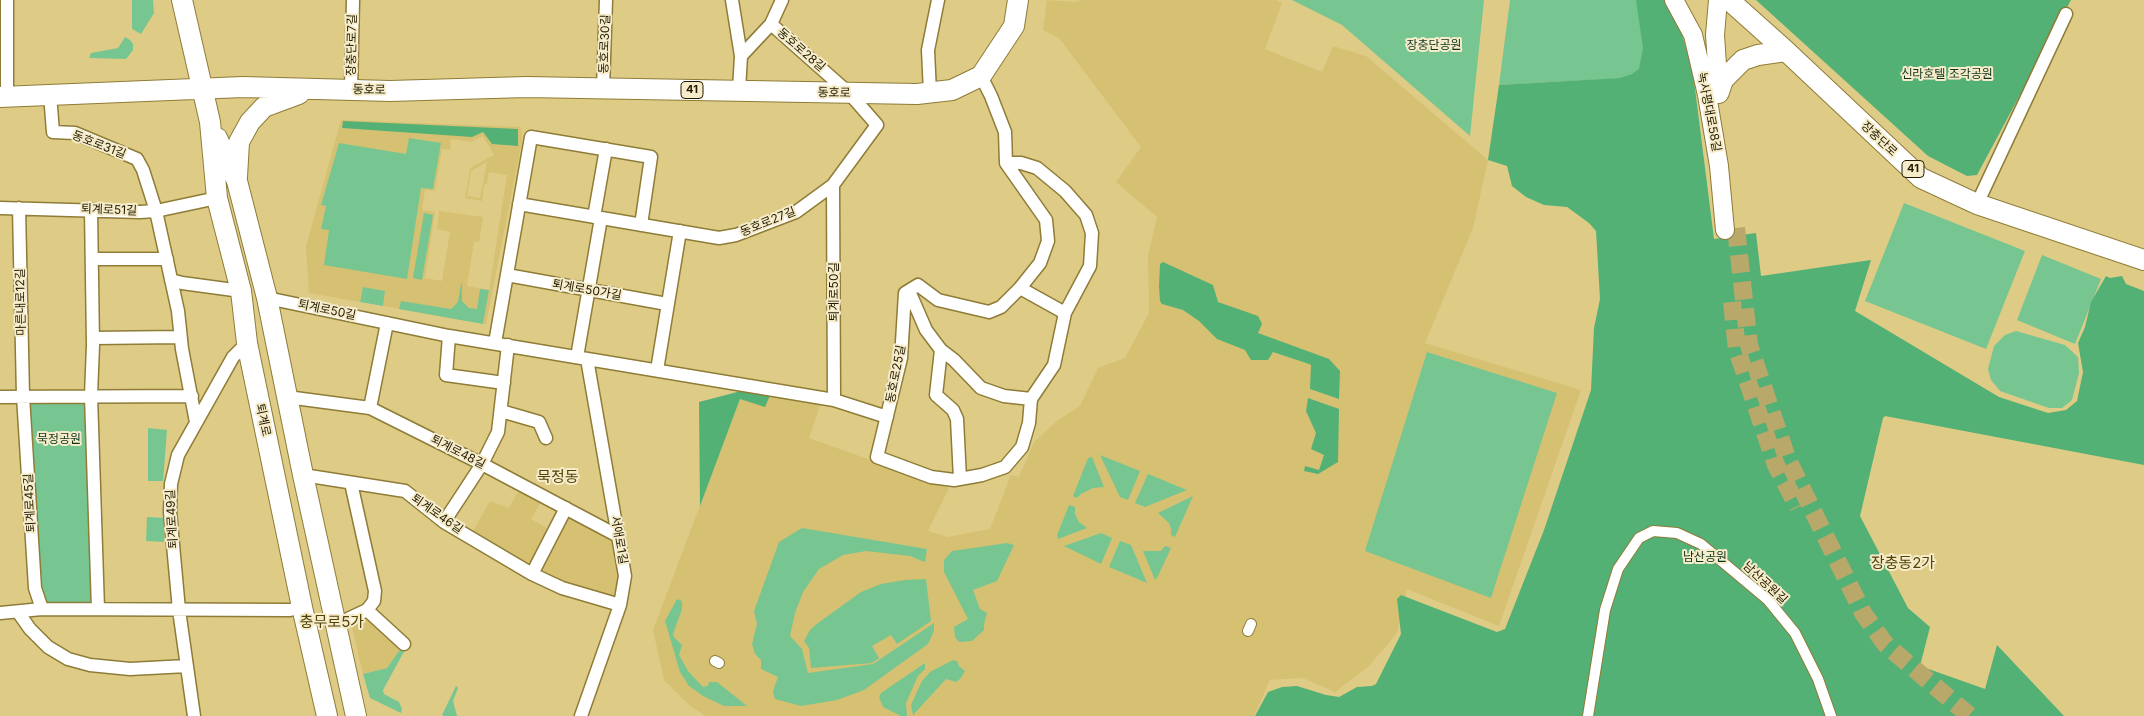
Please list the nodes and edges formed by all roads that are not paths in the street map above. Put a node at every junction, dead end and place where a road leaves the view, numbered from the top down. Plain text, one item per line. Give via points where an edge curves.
1 (8, 0) edge
2 (182, 0) edge
3 (353, 0) edge
4 (606, 0) edge
5 (732, 0) edge
6 (782, 0) edge
7 (938, 0) edge
8 (1018, 0) edge
9 (1674, 0) edge
10 (1718, 0) edge
11 (1729, 0) edge
12 (2066, 14) dead end
13 (771, 24) junction
14 (1786, 50) junction
15 (740, 56) junction
16 (981, 76) junction
17 (603, 88) junction
18 (313, 89) junction
19 (204, 90) junction
20 (350, 90) junction
21 (738, 90) junction
22 (1719, 92) junction
23 (930, 93) junction
24 (59, 94) junction
25 (850, 94) junction
26 (4, 97) edge
27 (210, 122) junction
28 (606, 149) junction
29 (1006, 163) junction
30 (237, 181) junction
31 (833, 184) junction
32 (217, 198) junction
33 (519, 204) junction
34 (1977, 204) junction
35 (0, 208) edge
36 (19, 208) junction
37 (92, 209) junction
38 (156, 210) junction
39 (598, 217) junction
40 (641, 225) junction
41 (680, 231) junction
42 (92, 259) junction
43 (167, 260) junction
44 (2144, 260) edge
45 (507, 276) junction
46 (171, 280) junction
47 (1020, 288) junction
48 (589, 290) junction
49 (241, 291) junction
50 (909, 291) junction
51 (267, 298) junction
52 (667, 304) junction
53 (1065, 313) junction
54 (388, 323) junction
55 (449, 336) junction
56 (180, 337) junction
57 (93, 338) junction
58 (247, 343) junction
59 (501, 344) junction
60 (941, 350) junction
61 (582, 358) junction
62 (656, 370) junction
63 (504, 383) junction
64 (0, 396) edge
65 (23, 396) junction
66 (92, 396) junction
67 (192, 396) junction
68 (287, 397) junction
69 (1031, 399) junction
70 (834, 400) junction
71 (370, 408) junction
72 (501, 411) junction
73 (887, 417) junction
74 (196, 422) junction
75 (546, 438) dead end
76 (482, 464) junction
77 (303, 474) junction
78 (960, 479) junction
79 (351, 482) junction
80 (566, 508) junction
81 (444, 522) junction
82 (618, 536) junction
83 (532, 574) junction
84 (620, 605) junction
85 (302, 607) junction
86 (42, 609) junction
87 (98, 609) junction
88 (179, 610) junction
89 (367, 610) junction
90 (18, 612) junction
91 (0, 613) edge
92 (335, 625) junction
93 (404, 644) dead end
94 (188, 666) junction
95 (194, 716) edge
96 (327, 716) edge
97 (356, 716) edge
98 (581, 716) edge
99 (1588, 716) edge
100 (1831, 716) edge

1 - 26 street
2 - 19 main road, 퇴계로
3 - 20 street, 장충단로7길
4 - 17 street, 동호로30길
5 - 15 street
6 - 13 street, 동호로28길
7 - 23 street via 928,50
8 - 16 main road, 동호로 / 41 via 1014,26
9 - 22 main road, 녹사평대로58길 via 1693,35 1730,229
10 - 22 main road, 녹사평대로58길 via 1715,35
11 - 14 main road, 장충단로 / 41
12 - 34 street
13 - 15 street
13 - 25 street, 동호로28길
14 - 22 main road via 1743,60 1723,80
14 - 34 main road, 장충단로 / 41 via 1922,178
15 - 21 street
16 - 23 main road, 동호로 / 41 via 952,90
16 - 29 street via 1005,132
17 - 20 main road, 동호로 / 41
17 - 21 main road, 동호로 / 41
18 - 19 main road, 동호로
18 - 20 main road, 동호로 / 41
18 - 30 main road via 264,107 250,122 239,142
19 - 24 main road, 동호로
19 - 27 main road, 퇴계로
21 - 25 main road, 동호로 / 41
23 - 25 main road, 동호로 / 41
24 - 26 main road, 동호로
24 - 38 street, 동호로31길 via 53,132 74,133 137,160
25 - 31 street, 동호로27길 via 876,125
27 - 30 main road, 퇴계로
27 - 32 main road, 퇴계로
28 - 33 street via 531,137
28 - 39 street
28 - 40 street via 651,157
29 - 47 street via 1046,220 1048,241 1040,263
29 - 53 street via 1021,162 1037,168 1065,191 1086,215 1092,233 1090,266
30 - 51 main road, 퇴계로
31 - 41 street, 동호로27길 via 796,212 736,235 719,238
31 - 70 street, 퇴계로50길
32 - 38 street, 퇴계로51길
32 - 49 main road, 퇴계로
33 - 39 street, 동호로27길
33 - 45 street
34 - 44 main road, 장충단로 / 41
35 - 36 street, 퇴계로51길
36 - 37 street, 퇴계로51길
36 - 65 street, 마른내로12길
37 - 38 street, 퇴계로51길
37 - 42 street
38 - 43 street, 동호로31길
39 - 40 street, 동호로27길
39 - 48 street
40 - 41 street, 동호로27길
41 - 52 street
42 - 43 street
42 - 57 street
43 - 46 street, 동호로31길
45 - 48 street, 퇴계로50가길
45 - 59 street
46 - 49 street
46 - 56 street, 동호로31길
47 - 50 street via 1001,307 988,312 938,300 918,285
47 - 53 street
48 - 52 street, 퇴계로50가길
48 - 61 street
49 - 58 main road, 퇴계로
50 - 60 street via 926,330
50 - 73 street, 동호로25길 via 905,293 901,358
51 - 54 street, 퇴계로50길
51 - 68 main road, 퇴계로
52 - 62 street
53 - 69 street via 1054,365
54 - 55 street, 퇴계로50길
54 - 71 street
55 - 59 street, 퇴계로50길
55 - 63 street via 446,375
56 - 57 street
56 - 67 street, 동호로31길
57 - 66 street
58 - 74 street, 퇴계로49길 via 233,357
58 - 85 main road, 퇴계로
59 - 61 street, 퇴계로50길
59 - 63 street
60 - 69 street via 981,388 1004,396
60 - 78 street via 936,395 958,419
61 - 62 street, 퇴계로50길
61 - 82 street, 서애로1길
62 - 70 street, 퇴계로50길
63 - 72 street
64 - 65 street
65 - 66 street
65 - 86 street, 퇴계로45길 via 35,588
66 - 67 street
66 - 87 street
67 - 74 street, 동호로31길
68 - 71 street, 퇴계로48길
68 - 77 main road, 퇴계로
69 - 78 street via 1022,447 1006,467
70 - 73 street, 퇴계로50길
71 - 76 street, 퇴계로48길
72 - 75 street via 539,422
72 - 76 street via 498,432
73 - 78 street, 동호로25길 via 877,457 931,477
74 - 88 street, 퇴계로49길 via 178,454 171,484 170,512
76 - 80 street, 퇴계로48길
76 - 81 street
77 - 79 street, 퇴계로46길
77 - 92 main road, 퇴계로
79 - 81 street, 퇴계로46길 via 405,491
79 - 89 street via 376,591
80 - 82 street, 퇴계로48길
80 - 83 street
81 - 83 street, 퇴계로46길
82 - 84 street, 서애로1길 via 625,576
83 - 84 street, 퇴계로46길 via 562,588
84 - 98 street, 서애로1길
85 - 88 street via 290,610
85 - 96 main road, 퇴계로
86 - 87 street
86 - 90 street
87 - 88 street
88 - 94 street, 퇴계로49길
89 - 92 street
89 - 93 street
90 - 91 street
90 - 94 street via 30,630 68,659 130,669
92 - 97 main road, 퇴계로
94 - 95 street, 퇴계로49길
99 - 100 street, 남산공원길 via 1605,610 1618,569 1640,538 1653,531 1677,533 1701,544 1768,600 1795,633 1818,679

